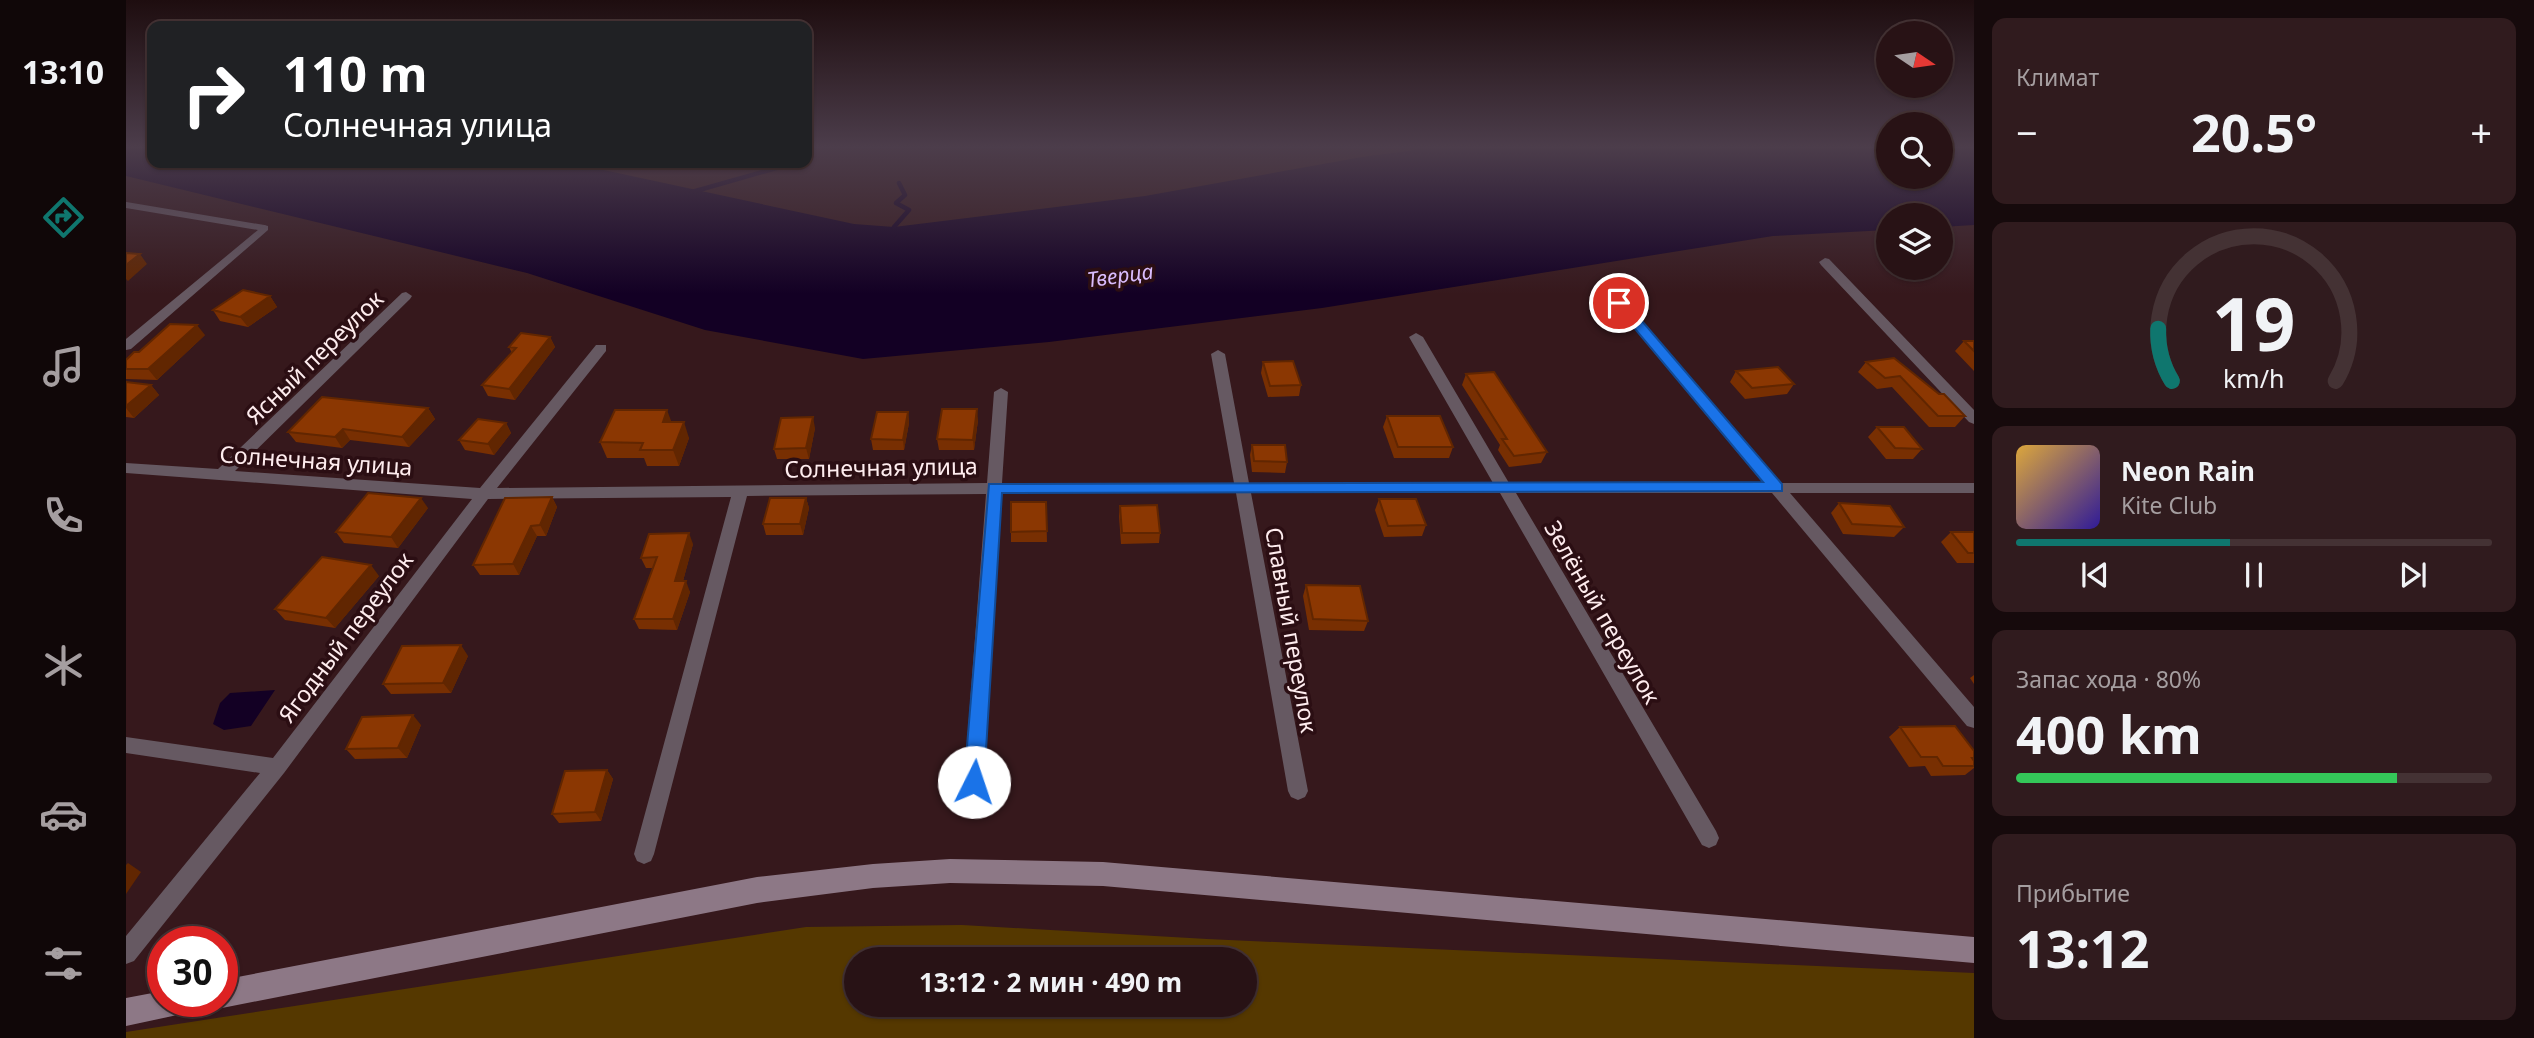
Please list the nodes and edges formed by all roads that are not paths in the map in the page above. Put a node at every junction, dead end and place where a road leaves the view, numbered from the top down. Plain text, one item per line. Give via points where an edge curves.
1 (126, 205) edge
2 (264, 228) joint
3 (1825, 262) dead end
4 (406, 296) dead end
5 (1619, 303) dead end
6 (1416, 337) dead end
7 (126, 346) edge
8 (601, 348) dead end
9 (1218, 354) dead end
10 (1001, 392) dead end
11 (1974, 419) edge
12 (126, 468) edge
13 (220, 476) junction
14 (995, 488) junction
15 (1243, 488) junction
16 (1504, 488) junction
17 (1776, 488) junction
18 (1974, 488) edge
19 (740, 493) junction
20 (484, 494) junction
21 (1974, 720) edge
22 (126, 745) edge
23 (277, 767) junction
24 (974, 782) dead end
25 (1298, 791) dead end
26 (1709, 838) dead end
27 (644, 854) dead end
28 (1974, 950) edge
29 (126, 953) edge
30 (238, 991) edge
31 (147, 1008) edge
32 (126, 1012) edge

1 - 2 lane
2 - 7 street
3 - 11 street
4 - 13 street, Ясный переулок
5 - 17 street
6 - 16 street, Зелёный переулок
8 - 20 street, Ягодный переулок
9 - 15 street, Славный переулок
10 - 14 street
12 - 13 street, Солнечная улица
13 - 20 street, Солнечная улица
14 - 15 street, Солнечная улица
14 - 19 street, Солнечная улица
14 - 24 street
15 - 16 street, Солнечная улица
15 - 25 street, Славный переулок
16 - 17 street, Солнечная улица
16 - 26 street, Зелёный переулок
17 - 18 street, Солнечная улица
17 - 21 street
19 - 20 street, Солнечная улица
19 - 27 street
20 - 23 street, Ягодный переулок
22 - 23 street
23 - 29 street, Ягодный переулок
28 - 30 main road via 1103,874 950,871 757,890
31 - 32 main road

